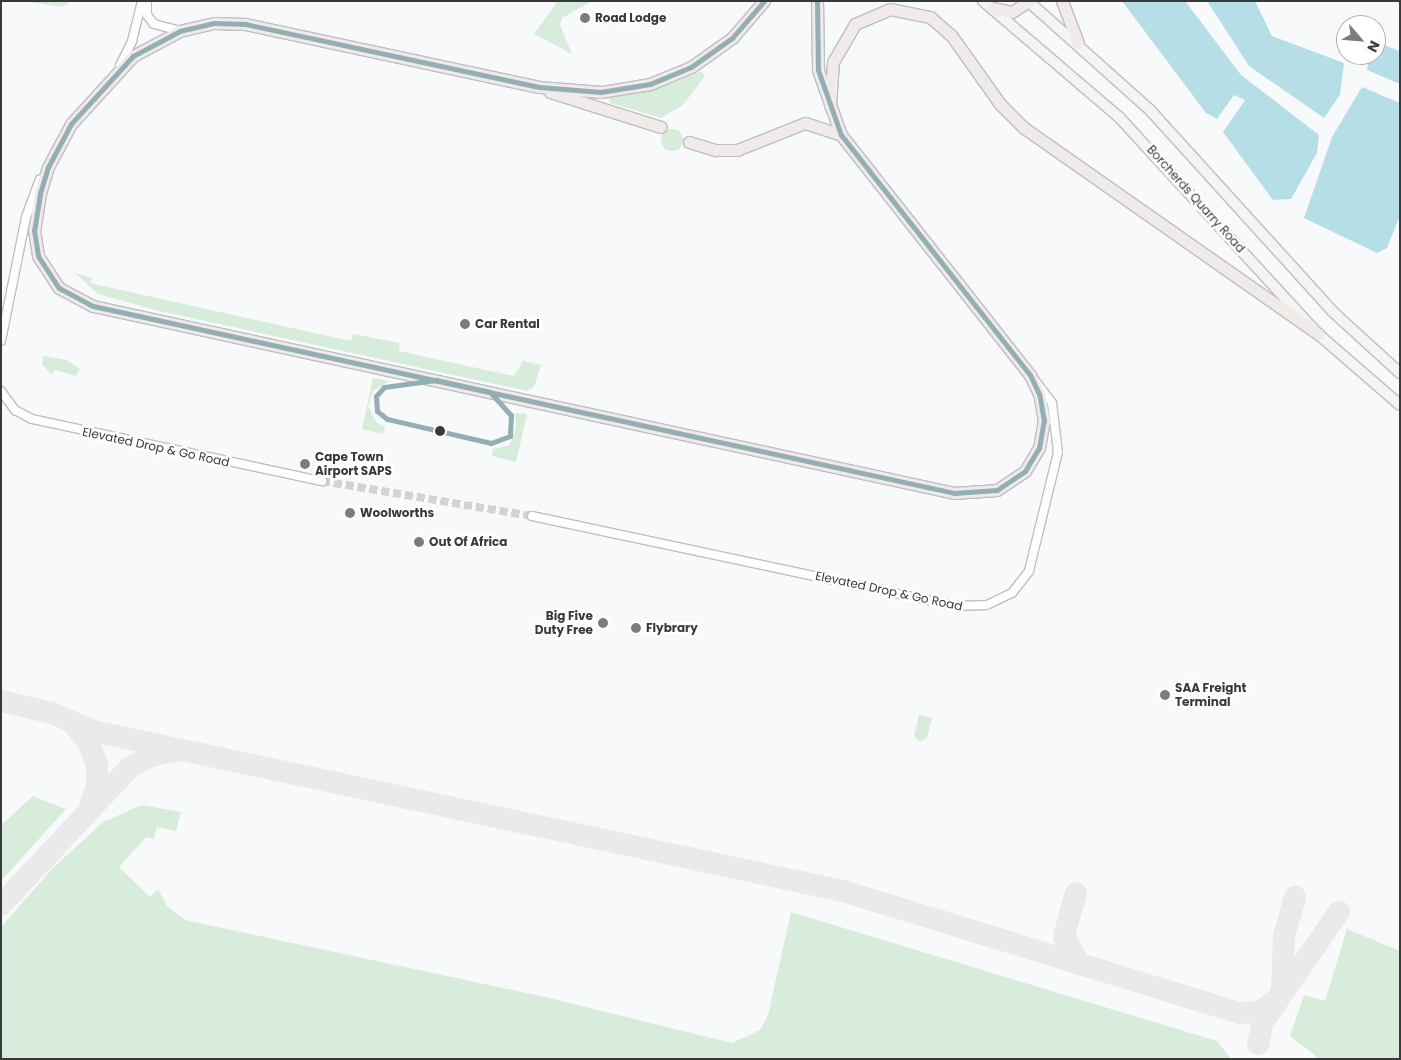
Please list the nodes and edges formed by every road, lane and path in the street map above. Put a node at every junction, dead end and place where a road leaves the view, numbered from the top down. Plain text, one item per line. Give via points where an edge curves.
1 (764, 1) edge
2 (817, 1) edge
3 (1029, 1) edge
4 (1062, 1) edge
5 (143, 2) edge
6 (988, 4) edge
7 (180, 31) junction
8 (1078, 44) junction
9 (118, 69) junction
10 (539, 87) junction
11 (829, 110) junction
12 (661, 127) dead end
13 (841, 135) junction
14 (689, 142) dead end
15 (48, 167) junction
16 (1318, 334) junction
17 (1, 341) edge
18 (1400, 373) edge
19 (1030, 375) junction
20 (1, 391) edge
21 (1400, 406) edge
22 (322, 482) tunnel mouth
23 (532, 516) tunnel mouth

1 - 10 main road via 755,14 712,54 660,80 600,92
2 - 11 main road via 816,54
3 - 6 main road via 1012,12
3 - 8 main road
4 - 8 main road
5 - 7 street via 154,24
5 - 9 street via 130,48
6 - 16 main road, Borcherds Quarry Road via 1134,131
7 - 9 main road via 145,47
7 - 10 main road via 214,23 246,24
8 - 18 main road via 1164,125 1332,311
9 - 15 main road via 77,114
10 - 12 main road
11 - 13 main road
11 - 16 main road via 832,62 855,24 890,9 930,17 952,35 1000,104 1024,128
13 - 14 main road via 805,124 737,150 716,150
13 - 19 main road via 884,194
15 - 17 street via 29,204
15 - 19 main road via 35,224 37,251 51,280 82,303 954,493 997,490 1017,479 1035,458 1044,415
16 - 21 main road, Borcherds Quarry Road
19 - 23 street, Elevated Drop & Go Road via 1052,403 1059,441 1035,556 1023,581 1003,599 971,608
20 - 22 street, Elevated Drop & Go Road via 18,412 42,422

